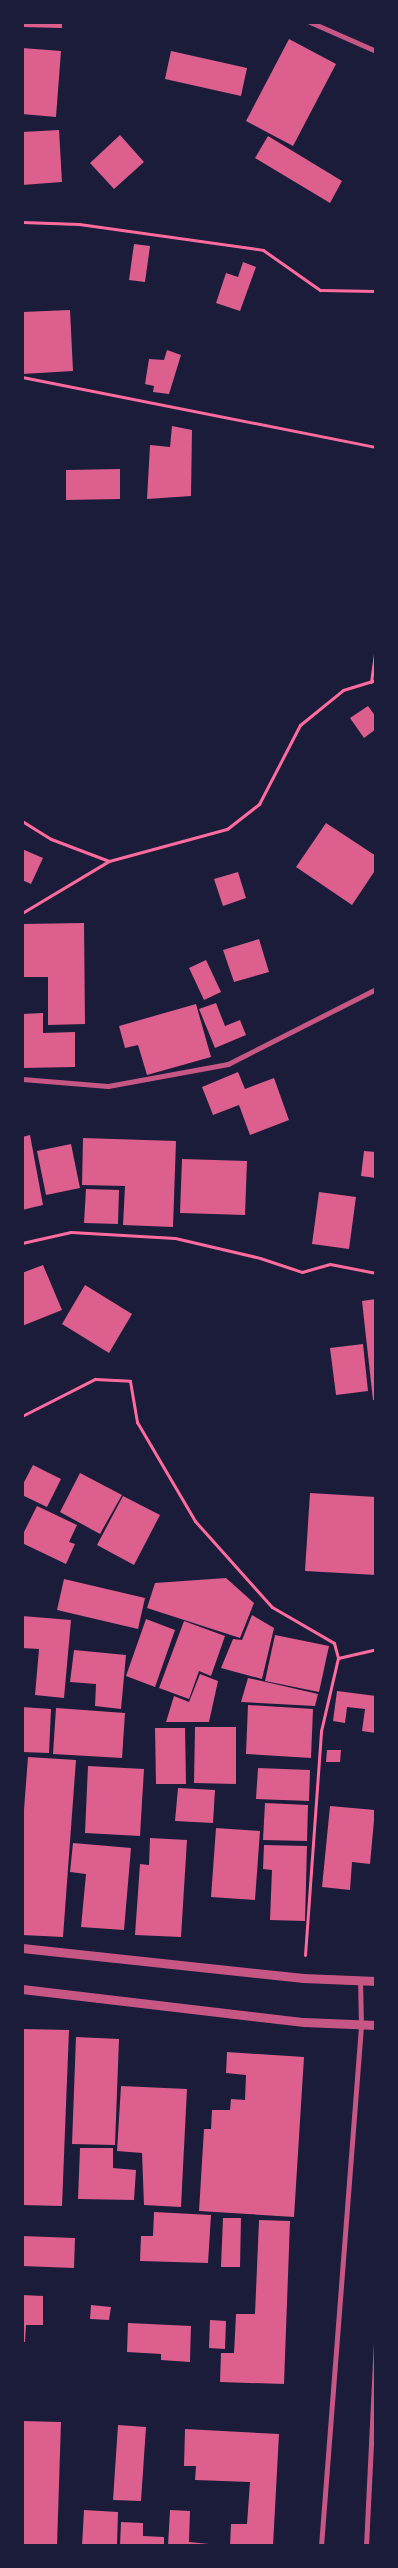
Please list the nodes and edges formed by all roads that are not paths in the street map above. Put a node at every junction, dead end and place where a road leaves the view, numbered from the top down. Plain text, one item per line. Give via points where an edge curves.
1 (310, 22) edge
2 (376, 51) edge
3 (376, 989) edge
4 (22, 1079) edge
5 (22, 1948) edge
6 (360, 1980) junction
7 (376, 1980) edge
8 (22, 1989) edge
9 (376, 2025) edge
10 (361, 2026) junction
11 (376, 2344) edge
12 (321, 2546) edge
13 (366, 2546) edge

1 - 2 street
3 - 4 street via 228,1064 108,1086
5 - 6 street via 303,1978
6 - 7 street
6 - 10 street
8 - 10 street
9 - 10 street
10 - 12 street
11 - 13 street

